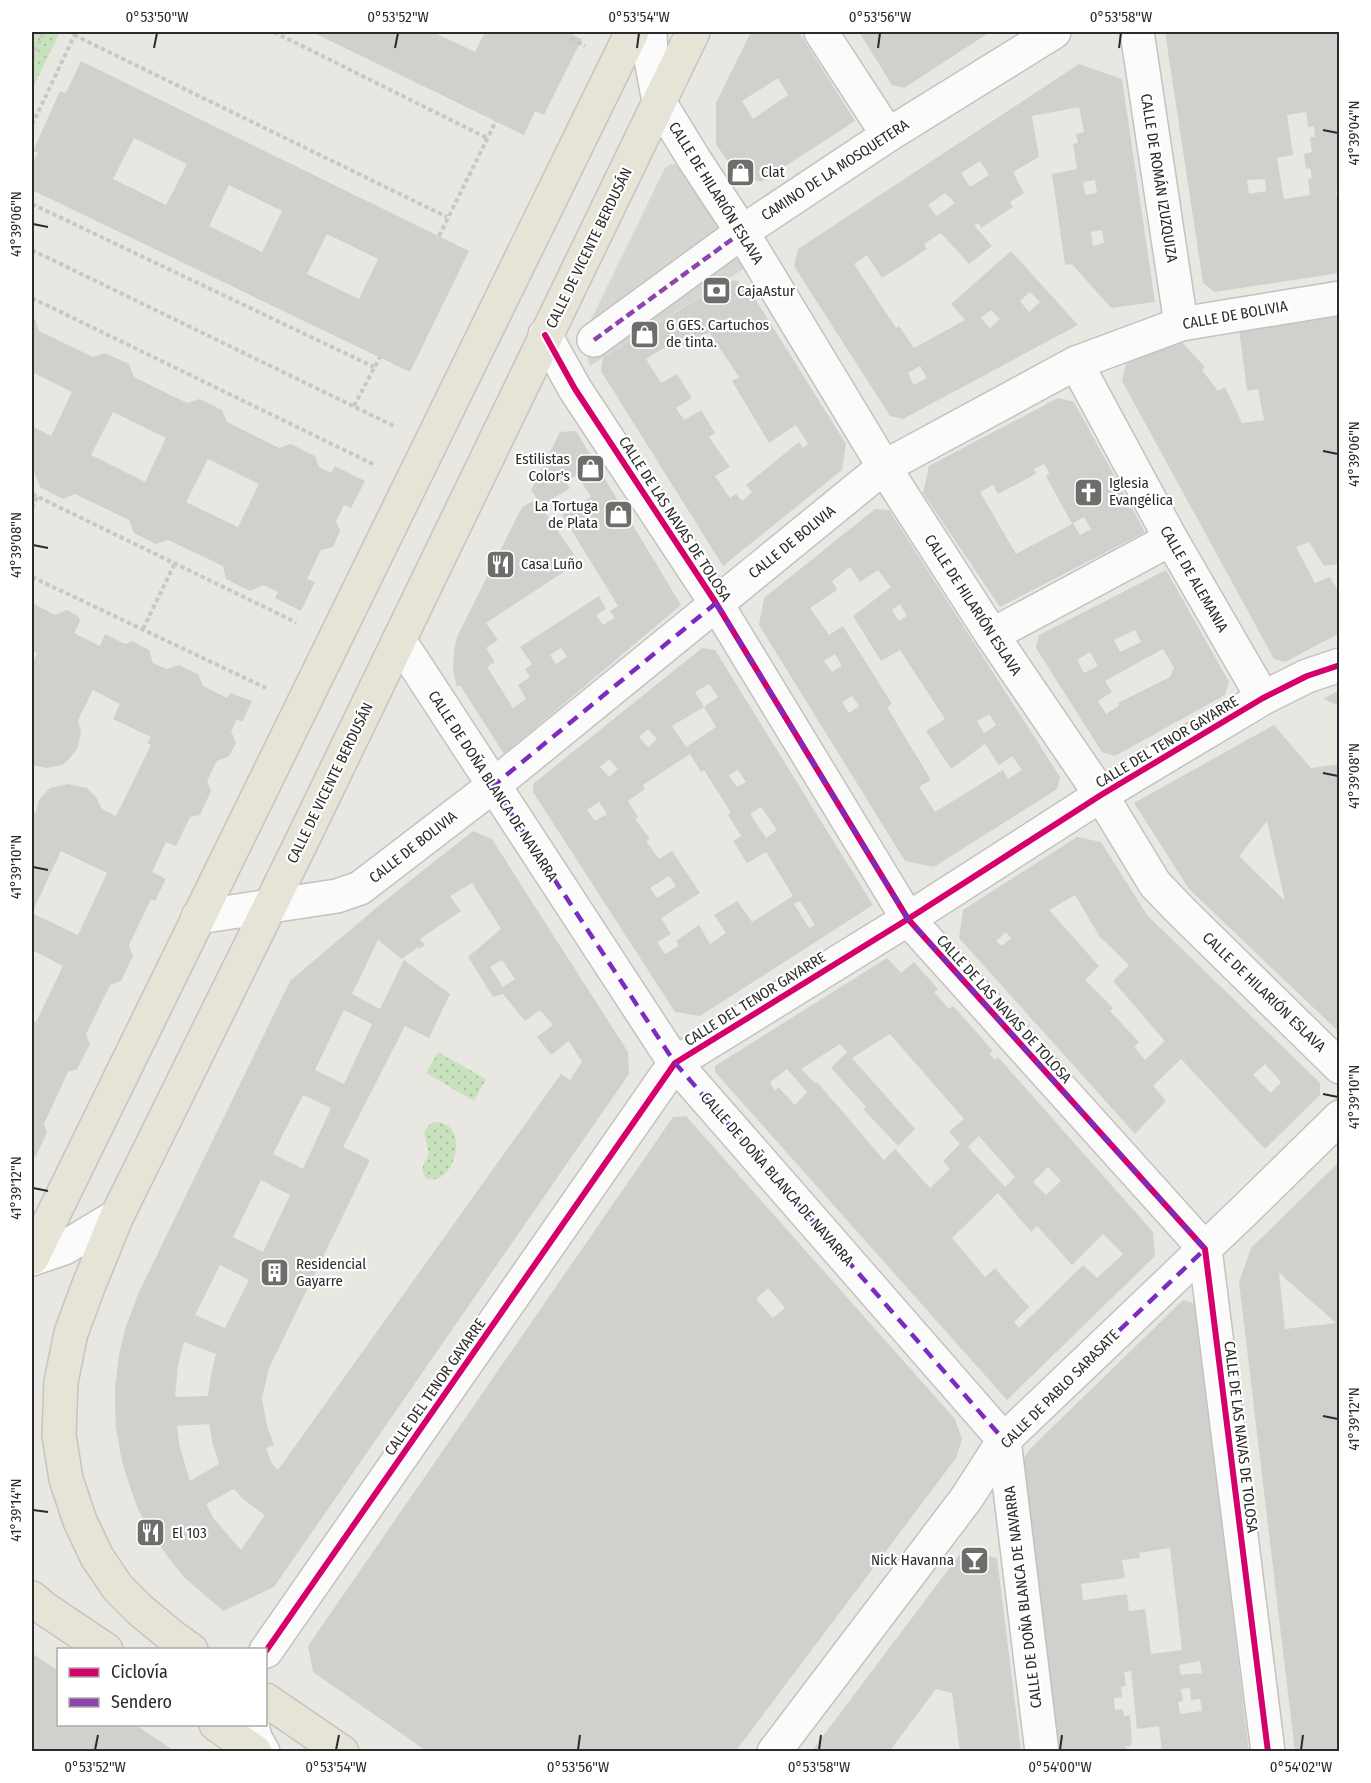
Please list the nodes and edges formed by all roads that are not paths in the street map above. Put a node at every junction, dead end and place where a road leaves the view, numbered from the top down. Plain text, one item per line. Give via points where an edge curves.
1 (632, 32) edge
2 (650, 32) edge
3 (693, 32) edge
4 (821, 32) edge
5 (1054, 32) edge
6 (1137, 32) edge
7 (659, 102) junction
8 (888, 135) junction
9 (742, 232) junction
10 (1340, 298) edge
11 (1181, 324) junction
12 (545, 335) junction
13 (594, 340) dead end
14 (1076, 363) junction
15 (884, 467) junction
16 (1171, 539) junction
17 (716, 603) junction
18 (992, 635) junction
19 (399, 640) junction
20 (1340, 665) edge
21 (1263, 698) junction
22 (493, 786) junction
23 (1101, 795) junction
24 (270, 907) junction
25 (198, 917) junction
26 (908, 920) junction
27 (675, 1063) junction
28 (1340, 1067) edge
29 (1340, 1117) edge
30 (117, 1216) junction
31 (1205, 1249) junction
32 (32, 1258) edge
33 (1004, 1440) junction
34 (32, 1598) edge
35 (103, 1648) edge
36 (188, 1648) edge
37 (267, 1650) edge
38 (267, 1701) edge
39 (217, 1726) edge
40 (252, 1726) edge
41 (255, 1752) edge
42 (263, 1752) edge
43 (342, 1752) edge
44 (774, 1752) edge
45 (1042, 1752) edge
46 (1268, 1752) edge

1 - 25 main road
2 - 7 street
3 - 7 main road, CALLE DE VICENTE BERDUSÁN
4 - 8 street
5 - 8 street, CAMINO DE LA MOSQUETERA
6 - 11 street, CALLE DE ROMÁN IZUZQUIZA
7 - 9 street, CALLE DE HILARIÓN ESLAVA
7 - 12 main road, CALLE DE VICENTE BERDUSÁN
8 - 9 street, CAMINO DE LA MOSQUETERA
9 - 13 street, CAMINO DE LA MOSQUETERA
9 - 15 street, CALLE DE HILARIÓN ESLAVA
10 - 11 street, CALLE DE BOLIVIA
11 - 14 street, CALLE DE BOLIVIA
12 - 17 street, CALLE DE LAS NAVAS DE TOLOSA via 575,389
12 - 19 main road, CALLE DE VICENTE BERDUSÁN
14 - 15 street, CALLE DE BOLIVIA
14 - 16 street, CALLE DE ALEMANIA
15 - 17 street, CALLE DE BOLIVIA
15 - 18 street, CALLE DE HILARIÓN ESLAVA
16 - 18 street
16 - 21 street, CALLE DE ALEMANIA
17 - 22 street, CALLE DE BOLIVIA
17 - 26 street, CALLE DE LAS NAVAS DE TOLOSA
18 - 23 street, CALLE DE HILARIÓN ESLAVA
19 - 22 street, CALLE DE DOÑA BLANCA DE NAVARRA
19 - 24 main road, CALLE DE VICENTE BERDUSÁN
20 - 21 street, CALLE DEL TENOR GAYARRE
21 - 23 street, CALLE DEL TENOR GAYARRE
22 - 24 street, CALLE DE BOLIVIA via 360,888 338,896
22 - 27 street, CALLE DE DOÑA BLANCA DE NAVARRA
23 - 26 street, CALLE DEL TENOR GAYARRE
23 - 28 street, CALLE DE HILARIÓN ESLAVA via 1155,884
24 - 25 street, CALLE DE BOLIVIA
24 - 30 main road, CALLE DE VICENTE BERDUSÁN
25 - 32 main road
26 - 27 street, CALLE DEL TENOR GAYARRE
26 - 31 street, CALLE DE LAS NAVAS DE TOLOSA
27 - 33 street, CALLE DE DOÑA BLANCA DE NAVARRA
27 - 37 street, CALLE DEL TENOR GAYARRE
29 - 31 street, CALLE DE PABLO SARASATE
30 - 32 street via 64,1248
30 - 36 main road, CALLE DE VICENTE BERDUSÁN via 71,1333 61,1382 59,1435 66,1479 97,1557 118,1588
31 - 33 street, CALLE DE PABLO SARASATE
31 - 46 street, CALLE DE LAS NAVAS DE TOLOSA
33 - 44 street, CALLE DE PABLO SARASATE via 966,1499
33 - 45 street, CALLE DE DOÑA BLANCA DE NAVARRA
34 - 35 main road
38 - 43 main road
39 - 41 main road
40 - 42 street

